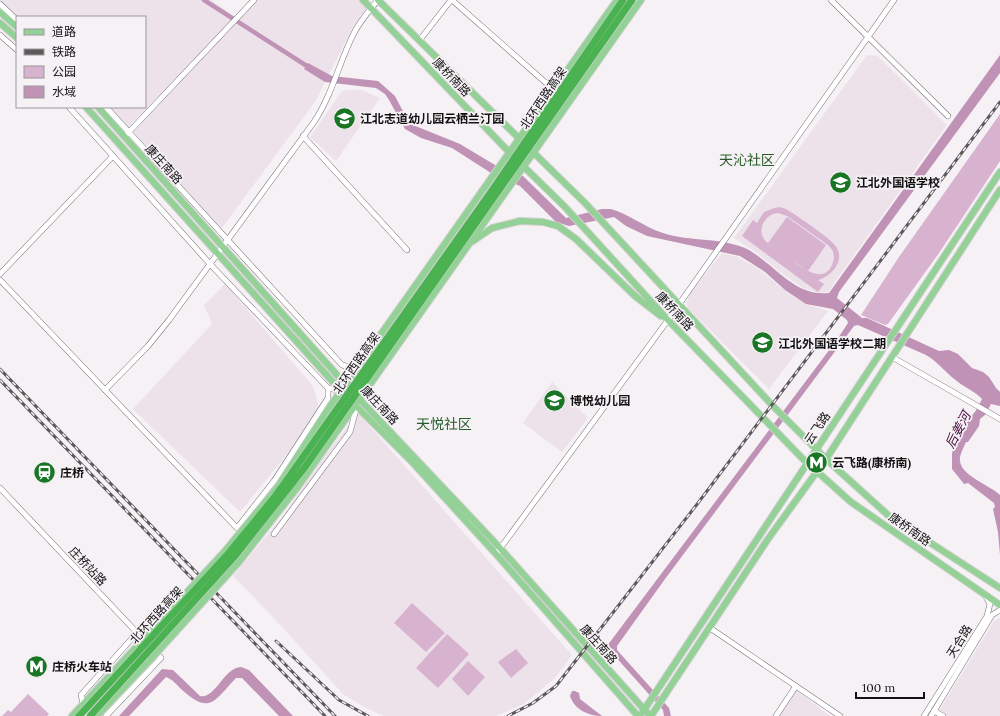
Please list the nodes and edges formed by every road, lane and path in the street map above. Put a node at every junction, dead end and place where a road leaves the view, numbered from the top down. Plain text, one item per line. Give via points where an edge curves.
1 (254, 0) edge
2 (363, 0) edge
3 (378, 0) edge
4 (451, 0) edge
5 (618, 0) edge
6 (623, 0) edge
7 (632, 0) edge
8 (641, 0) edge
9 (831, 0) edge
10 (894, 0) edge
11 (0, 4) edge
12 (371, 9) junction
13 (0, 12) edge
14 (16, 19) edge
15 (0, 23) edge
16 (16, 27) edge
17 (0, 35) edge
18 (868, 36) junction
19 (16, 37) edge
20 (419, 41) junction
21 (16, 49) edge
22 (554, 90) junction
23 (70, 108) edge
24 (87, 108) edge
25 (99, 108) edge
26 (107, 108) edge
27 (948, 116) dead end
28 (127, 134) junction
29 (303, 136) junction
30 (519, 140) junction
31 (510, 153) junction
32 (534, 153) junction
33 (113, 156) junction
34 (523, 169) junction
35 (1000, 172) edge
36 (1000, 190) edge
37 (228, 239) junction
38 (470, 243) junction
39 (223, 246) junction
40 (406, 250) dead end
41 (218, 253) junction
42 (210, 264) junction
43 (0, 274) edge
44 (0, 280) edge
45 (678, 304) junction
46 (667, 319) junction
47 (893, 355) junction
48 (360, 366) junction
49 (346, 385) junction
50 (328, 388) junction
51 (105, 390) junction
52 (341, 391) junction
53 (361, 400) junction
54 (356, 406) junction
55 (999, 418) edge
56 (816, 449) junction
57 (826, 459) junction
58 (807, 462) junction
59 (818, 471) junction
60 (0, 488) edge
61 (274, 534) dead end
62 (500, 548) junction
63 (496, 554) junction
64 (1000, 588) edge
65 (985, 595) junction
66 (1000, 605) edge
67 (1000, 610) edge
68 (710, 628) junction
69 (137, 633) junction
70 (796, 686) junction
71 (806, 693) junction
72 (83, 704) junction
73 (934, 711) junction
74 (640, 714) edge
75 (68, 716) edge
76 (72, 716) edge
77 (79, 716) edge
78 (90, 716) edge
79 (97, 716) edge
80 (106, 716) edge
81 (650, 716) edge
82 (776, 716) edge
83 (834, 716) edge
84 (840, 716) edge
85 (924, 716) edge
86 (931, 716) edge
87 (942, 716) edge

1 - 28 street
2 - 12 main road, 康桥南路
3 - 12 street
3 - 20 main road, 康桥南路
4 - 20 street
4 - 22 street
5 - 22 main road
6 - 77 highway, 北环西路高架, bridge via 496,186 274,498 228,554
7 - 78 highway, 北环西路高架, bridge via 305,467 234,557
8 - 32 main road
9 - 18 street
10 - 18 street
11 - 14 street
12 - 29 street via 354,34 325,104
12 - 31 main road, 康桥南路
13 - 16 main road
15 - 19 main road
17 - 21 street
18 - 27 street
18 - 45 street
20 - 30 main road, 康桥南路
22 - 30 main road
23 - 33 street
24 - 41 main road, 康庄南路
25 - 28 main road, 康庄南路
26 - 28 street
28 - 37 street
28 - 39 main road, 康庄南路
29 - 37 street
29 - 40 street
30 - 31 main road
30 - 32 main road, 康桥南路
31 - 34 main road, 康桥南路
31 - 48 main road
32 - 34 main road
32 - 45 main road, 康桥南路 via 609,228
33 - 42 street
33 - 43 street
34 - 38 main road
34 - 46 main road, 康桥南路 via 565,207
35 - 56 main road, 云飞路
36 - 47 main road, 云飞路
37 - 39 street
37 - 48 street via 342,365
38 - 46 main road via 492,228 520,221 543,222 558,226 576,239 635,296
38 - 53 main road
39 - 41 street
39 - 49 main road, 康庄南路
41 - 42 street
41 - 52 main road, 康庄南路
42 - 50 street
42 - 51 street via 148,346
44 - 51 street
45 - 46 street
45 - 56 main road, 康桥南路
46 - 58 main road, 康桥南路
46 - 62 street
47 - 55 street
47 - 57 main road, 云飞路
48 - 49 main road
49 - 52 main road
49 - 53 main road, 康庄南路
50 - 51 street via 328,398 287,462 236,528
50 - 52 street
52 - 54 main road, 康庄南路
52 - 72 main road, bridge via 276,489 225,551
53 - 54 main road
53 - 62 main road, 康庄南路
54 - 61 street via 350,432
54 - 63 main road, 康庄南路 via 413,463
54 - 79 main road, bridge via 239,562
56 - 57 main road, 康桥南路
56 - 58 main road, 云飞路
57 - 59 main road, 云飞路
57 - 64 main road, 康桥南路 via 890,516
58 - 59 main road, 康桥南路
58 - 74 main road, 云飞路
59 - 65 main road, 康桥南路 via 851,502
59 - 68 main road, 云飞路 via 768,539
60 - 69 street, 庄桥站路
62 - 63 street
62 - 74 main road, 康庄南路
63 - 74 main road, 康庄南路
65 - 66 main road, 康桥南路
65 - 85 street, 天合路 via 990,604 987,616
67 - 73 street, 天合路 via 992,615
68 - 70 street
68 - 81 main road, 云飞路
69 - 72 street via 81,695
69 - 80 street, 庄桥站路 via 161,658
70 - 71 street
70 - 82 street
71 - 83 street
71 - 84 street
72 - 75 main road
72 - 76 main road
73 - 86 street, 天合路
73 - 87 street
74 - 81 main road, 康庄南路

